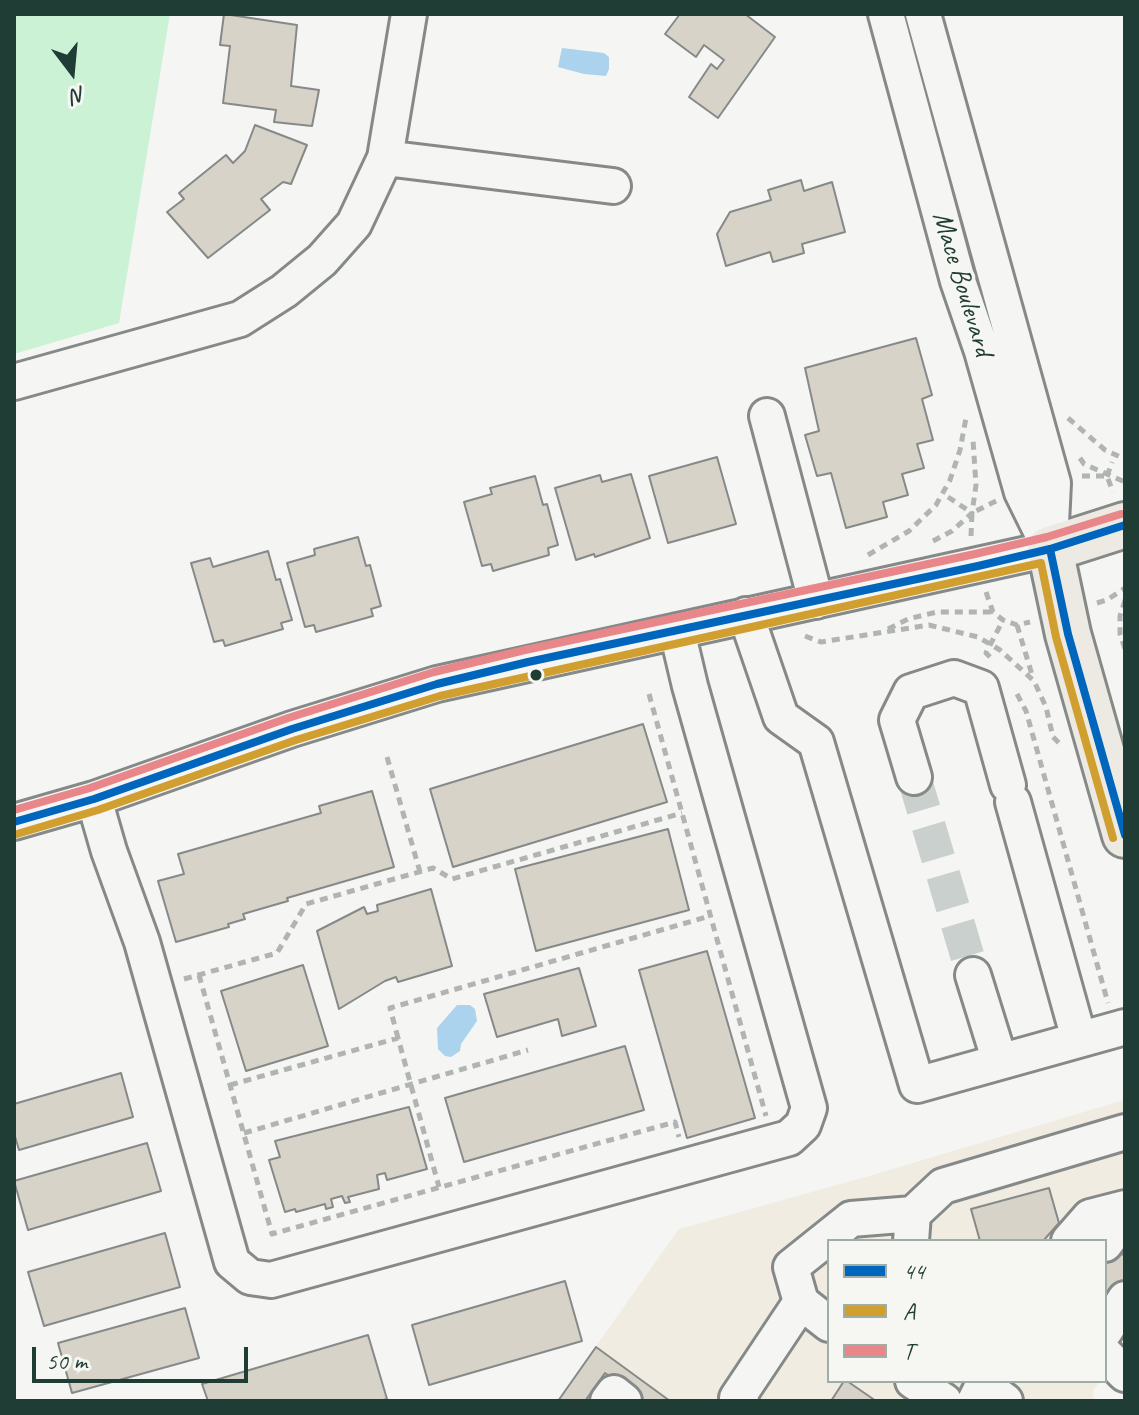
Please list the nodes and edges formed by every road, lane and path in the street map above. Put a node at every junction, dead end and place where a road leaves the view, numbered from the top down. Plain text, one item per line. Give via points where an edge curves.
1 (409, 14) edge
2 (886, 14) edge
3 (923, 14) edge
4 (385, 158) junction
5 (613, 186) dead end
6 (14, 382) edge
7 (1066, 415) dead end
8 (767, 416) dead end
9 (1125, 459) edge
10 (1112, 462) dead end
11 (1107, 476) junction
12 (1075, 477) dead end
13 (1125, 482) edge
14 (948, 497) dead end
15 (1001, 498) dead end
16 (972, 513) junction
17 (1120, 513) edge
18 (971, 540) dead end
19 (929, 543) dead end
20 (1050, 549) junction
21 (890, 552) dead end
22 (1125, 588) edge
23 (1107, 600) dead end
24 (1125, 600) edge
25 (816, 601) junction
26 (989, 601) dead end
27 (993, 612) junction
28 (746, 615) junction
29 (1003, 620) junction
30 (677, 631) junction
31 (883, 631) dead end
32 (1125, 649) edge
33 (994, 663) dead end
34 (1034, 681) dead end
35 (1012, 684) dead end
36 (649, 694) dead end
37 (387, 757) dead end
38 (914, 777) tunnel mouth
39 (94, 799) junction
40 (682, 813) junction
41 (14, 822) edge
42 (1125, 835) edge
43 (420, 872) junction
44 (710, 916) junction
45 (199, 975) junction
46 (973, 975) tunnel mouth
47 (156, 987) junction
48 (1120, 1028) edge
49 (398, 1038) junction
50 (1079, 1039) junction
51 (528, 1050) dead end
52 (1000, 1062) junction
53 (410, 1084) junction
54 (230, 1085) junction
55 (769, 1126) dead end
56 (1125, 1132) edge
57 (244, 1133) junction
58 (683, 1150) dead end
59 (439, 1187) junction
60 (1125, 1208) edge
61 (1125, 1217) edge
62 (912, 1228) edge
63 (1071, 1239) edge
64 (1107, 1241) edge
65 (1125, 1299) edge
66 (801, 1302) junction
67 (827, 1322) edge
68 (1107, 1328) edge
69 (1107, 1356) edge
70 (1125, 1374) edge
71 (916, 1383) edge
72 (608, 1401) edge
73 (624, 1401) edge
74 (741, 1401) edge
75 (944, 1401) edge
76 (975, 1401) edge
77 (1005, 1401) edge

1 - 4 street
2 - 20 street, Mace Boulevard via 1022,492
3 - 20 street, Mace Boulevard via 1053,483
4 - 5 street
4 - 6 street via 354,224 330,251 284,291 240,319
7 - 9 path via 1105,450
8 - 25 street
10 - 11 path
11 - 12 path
11 - 13 path
11 - 17 path
14 - 16 path
15 - 16 path
16 - 18 path
16 - 19 path
16 - 21 path via 975,469 967,424 950,480 936,505 909,531 866,557
17 - 20 main road
20 - 25 street
20 - 42 main road, Mace Boulevard via 1068,634
22 - 23 path
24 - 32 path via 1120,634
25 - 28 street
26 - 27 path
27 - 29 path
27 - 31 path via 937,612
28 - 30 street
28 - 52 street via 781,717 816,742 917,1085
29 - 33 path via 986,653
29 - 34 path via 1017,625
30 - 39 street via 437,684
30 - 47 street via 809,1108 803,1125 789,1138 271,1280 250,1277 232,1262
35 - 48 path via 1026,711
36 - 40 path
37 - 43 path
38 - 50 street via 897,720 911,692 954,678 981,688
39 - 41 street
39 - 47 street
40 - 43 path via 452,879 433,868
40 - 44 path
43 - 45 path via 306,904 277,953
44 - 49 path via 390,1008
44 - 55 path
45 - 47 path
45 - 54 path
46 - 52 street
48 - 50 street
49 - 53 path
49 - 54 path
50 - 52 street
51 - 53 path
53 - 57 path
53 - 59 path
54 - 57 path
56 - 62 street via 943,1186
57 - 59 path via 272,1234
58 - 59 path via 675,1122
60 - 63 street via 1090,1217
61 - 64 street
62 - 66 street via 851,1219 791,1267
65 - 68 street
66 - 67 street
66 - 74 street via 737,1398
69 - 70 street
71 - 75 street
72 - 73 street via 614,1393
76 - 77 street via 983,1385

